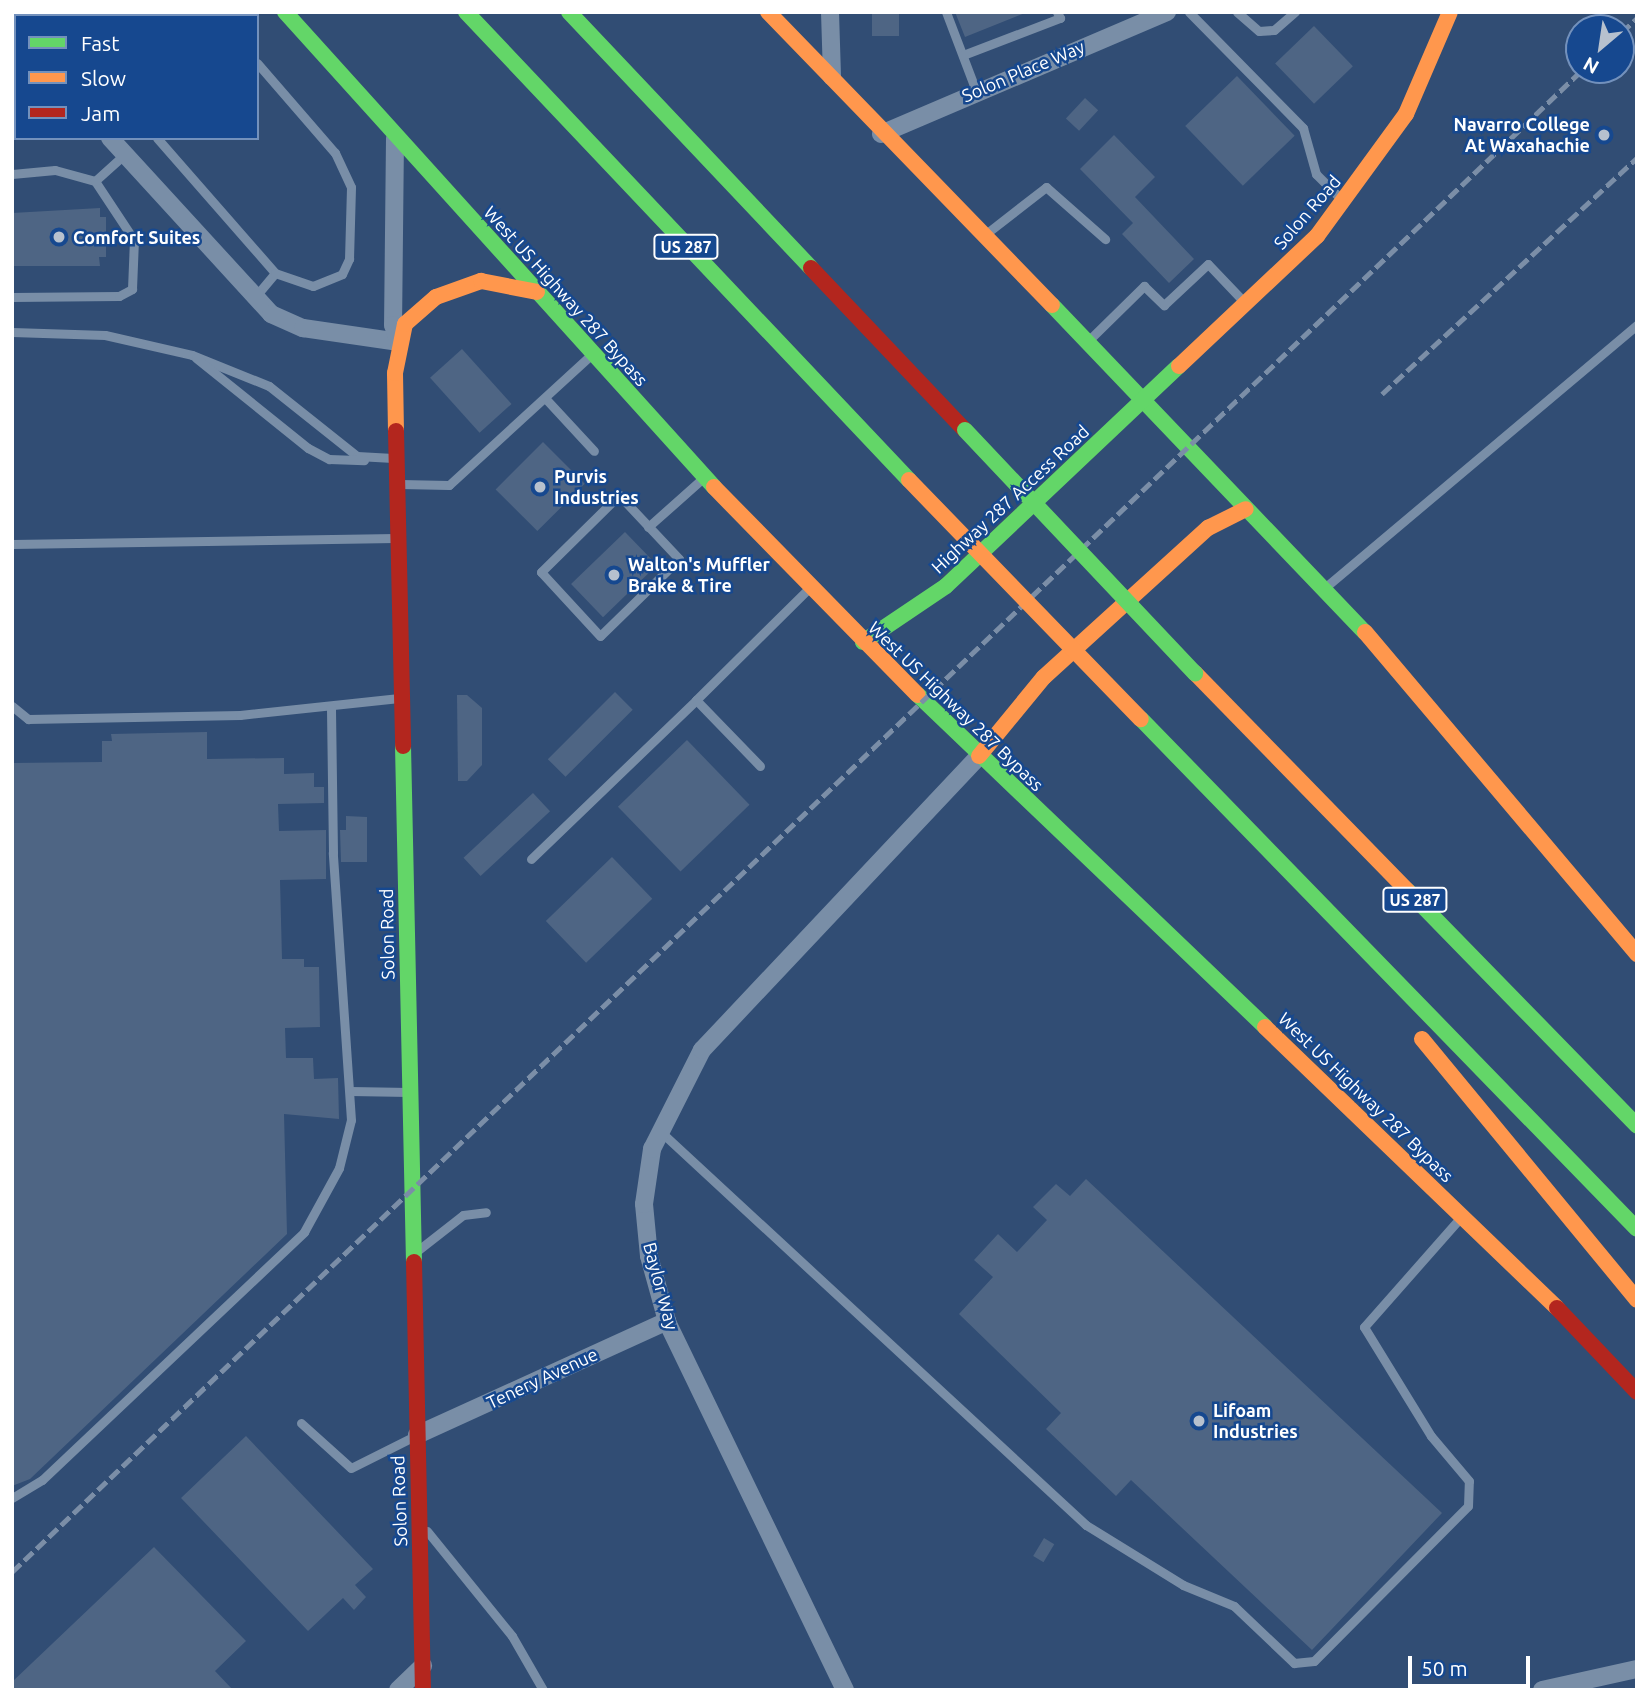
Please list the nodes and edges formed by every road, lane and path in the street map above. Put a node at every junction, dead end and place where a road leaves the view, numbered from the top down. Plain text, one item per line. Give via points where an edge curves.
1 (285, 12) edge
2 (466, 12) edge
3 (569, 12) edge
4 (768, 12) edge
5 (830, 12) edge
6 (946, 12) edge
7 (1057, 12) edge
8 (1167, 12) edge
9 (1189, 12) edge
10 (1237, 12) edge
11 (1295, 12) edge
12 (1450, 12) edge
13 (1137, 16) edge
14 (963, 55) junction
15 (259, 64) edge
16 (832, 77) junction
17 (976, 92) junction
18 (881, 134) junction
19 (395, 138) junction
20 (112, 140) edge
21 (159, 140) edge
22 (124, 155) junction
23 (12, 174) edge
24 (95, 181) junction
25 (1344, 202) junction
26 (983, 237) junction
27 (1105, 239) dead end
28 (275, 273) junction
29 (537, 292) junction
30 (12, 297) edge
31 (253, 298) junction
32 (1246, 304) junction
33 (1637, 326) edge
34 (12, 332) edge
35 (399, 342) junction
36 (1086, 342) junction
37 (593, 354) junction
38 (192, 355) junction
39 (545, 398) junction
40 (1144, 402) junction
41 (594, 451) dead end
42 (395, 458) junction
43 (373, 460) junction
44 (705, 477) junction
45 (395, 483) junction
46 (1246, 509) junction
47 (649, 527) junction
48 (396, 538) junction
49 (12, 544) edge
50 (1326, 586) junction
51 (810, 587) junction
52 (863, 642) junction
53 (400, 698) junction
54 (695, 700) junction
55 (15, 706) edge
56 (331, 707) junction
57 (979, 756) junction
58 (760, 766) dead end
59 (531, 859) dead end
60 (1359, 945) junction
61 (1637, 954) edge
62 (1535, 1024) junction
63 (350, 1091) junction
64 (410, 1092) junction
65 (1637, 1114) edge
66 (1637, 1126) edge
67 (659, 1130) junction
68 (486, 1212) dead end
69 (1462, 1215) junction
70 (1637, 1229) edge
71 (413, 1254) junction
72 (1637, 1300) edge
73 (667, 1321) junction
74 (1637, 1392) edge
75 (301, 1423) dead end
76 (416, 1435) junction
77 (12, 1498) edge
78 (419, 1522) junction
79 (423, 1666) junction
80 (1637, 1669) edge
81 (398, 1690) edge
82 (423, 1690) edge
83 (543, 1690) edge
84 (845, 1690) edge
85 (1542, 1690) edge

1 - 19 main road, West US Highway 287 Bypass
2 - 60 main road, US 287, bridge via 909,480
3 - 62 main road, US 287, bridge via 1195,673
4 - 16 main road
5 - 16 street
6 - 14 lane
7 - 14 lane via 1060,18
8 - 13 street, Solon Place Way
9 - 25 lane via 1303,128 1316,174
10 - 11 lane via 1259,31 1274,30
12 - 25 main road, Solon Road via 1421,90
13 - 17 street, Solon Place Way
14 - 17 lane
15 - 28 lane via 335,153 351,187 349,259 342,274 313,286
16 - 18 main road
17 - 18 street, Solon Place Way
18 - 26 main road
19 - 29 main road, West US Highway 287 Bypass
19 - 35 street via 393,325
20 - 22 street
21 - 28 lane
22 - 24 lane
22 - 31 street
23 - 24 lane via 55,170
24 - 30 lane via 134,240 132,289 119,296
25 - 32 main road, Solon Road
26 - 27 lane via 1046,187
26 - 36 main road
28 - 31 lane
29 - 35 main road, Solon Road via 505,283 461,286 410,317
29 - 37 main road, West US Highway 287 Bypass
31 - 35 street via 303,328
32 - 36 lane via 1208,264 1164,305 1144,286
32 - 40 main road, Solon Road
33 - 50 lane
34 - 38 lane via 105,335
35 - 42 main road, Solon Road
36 - 40 main road
37 - 39 lane
37 - 44 main road, West US Highway 287 Bypass
38 - 43 lane via 269,386 343,446
38 - 43 lane via 308,448 329,459
39 - 41 lane
39 - 45 lane via 449,485
40 - 46 main road
40 - 52 main road, Highway 287 Access Road via 946,586
42 - 43 lane
42 - 45 main road, Solon Road
44 - 47 lane
44 - 51 main road, West US Highway 287 Bypass
45 - 48 main road, Solon Road
46 - 50 main road
46 - 57 main road via 1208,528 1044,677
47 - 47 lane via 679,559 600,636 541,572 619,495
48 - 49 lane
48 - 53 main road, Solon Road
50 - 61 main road
51 - 52 main road, West US Highway 287 Bypass
51 - 54 lane
52 - 57 main road, West US Highway 287 Bypass
53 - 56 lane
53 - 64 main road, Solon Road
54 - 58 lane
54 - 59 lane
55 - 56 lane via 28,719 272,714
56 - 63 lane via 333,853
57 - 67 street, Baylor Way via 702,1050
57 - 69 main road, West US Highway 287 Bypass
60 - 70 main road, US 287
60 - 72 main road via 1369,972
62 - 65 main road
62 - 66 main road, US 287
63 - 64 lane
63 - 77 lane via 351,1120 339,1168 303,1232 42,1480
64 - 71 main road, Solon Road
67 - 69 lane via 1086,1525 1183,1585 1234,1606 1294,1663 1314,1661 1468,1506 1469,1481 1431,1436 1364,1327
67 - 73 street, Baylor Way via 644,1204 649,1256
68 - 71 lane via 463,1215
69 - 74 main road, West US Highway 287 Bypass
71 - 76 main road, Solon Road
73 - 76 street, Tenery Avenue
73 - 84 street, Baylor Way
75 - 76 lane via 351,1468
76 - 78 main road, Solon Road
78 - 79 main road, Solon Road
78 - 83 lane via 512,1636
79 - 81 street
79 - 82 main road, Solon Road
80 - 85 street

